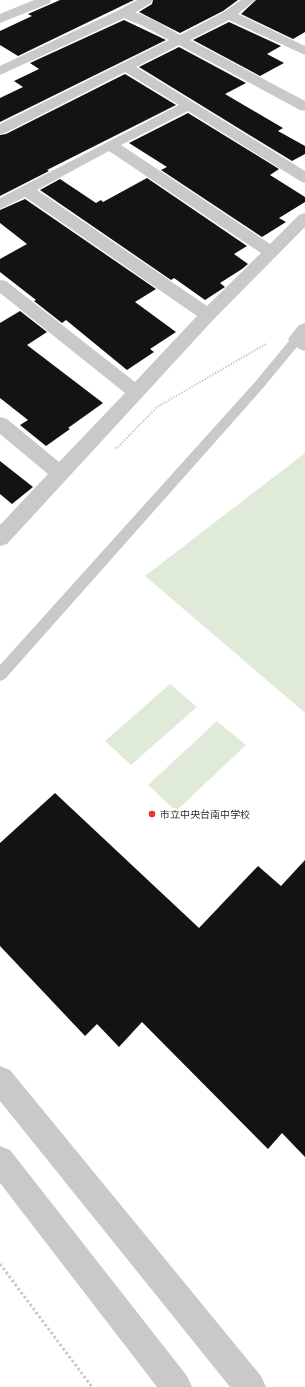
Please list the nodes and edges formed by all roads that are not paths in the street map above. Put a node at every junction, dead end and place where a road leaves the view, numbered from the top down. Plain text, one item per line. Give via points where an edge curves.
1 (45, 0) edge
2 (146, 0) edge
3 (249, 0) edge
4 (124, 13) junction
5 (229, 15) junction
6 (0, 19) edge
7 (180, 40) junction
8 (305, 51) edge
9 (126, 67) junction
10 (0, 70) edge
11 (189, 105) junction
12 (305, 107) edge
13 (0, 130) edge
14 (110, 145) junction
15 (305, 178) edge
16 (26, 190) junction
17 (0, 204) edge
18 (305, 218) edge
19 (271, 252) junction
20 (0, 285) edge
21 (208, 315) junction
22 (302, 338) edge
23 (136, 392) junction
24 (0, 424) edge
25 (60, 473) junction
26 (0, 538) edge
27 (0, 675) edge
28 (0, 1080) edge
29 (0, 1160) edge
30 (176, 1387) edge
31 (250, 1387) edge

1 - 6 street
2 - 4 street
3 - 5 street
4 - 7 street
4 - 10 street
5 - 7 street
5 - 8 street
7 - 9 street
7 - 12 street
9 - 11 street
9 - 13 street
11 - 14 street
11 - 15 street
14 - 16 street
14 - 19 street
16 - 17 street
16 - 21 street
18 - 19 street
19 - 21 street
20 - 23 street
21 - 23 street
22 - 27 lane
23 - 25 street
24 - 25 street
25 - 26 street
28 - 31 street
29 - 30 street

